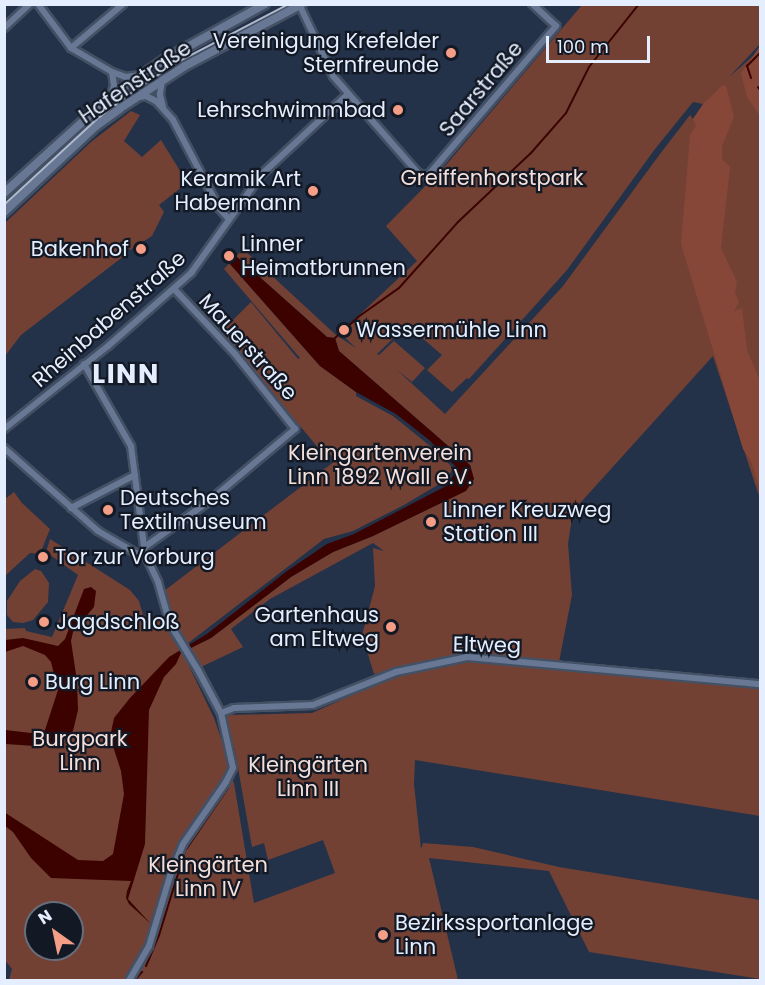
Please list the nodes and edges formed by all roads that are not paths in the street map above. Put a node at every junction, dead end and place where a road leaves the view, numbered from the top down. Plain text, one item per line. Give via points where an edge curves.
1 (30, 4) edge
2 (38, 4) edge
3 (123, 4) edge
4 (265, 4) edge
5 (532, 4) edge
6 (300, 5) edge
7 (4, 28) edge
8 (71, 48) junction
9 (112, 72) junction
10 (141, 75) junction
11 (162, 80) junction
12 (348, 94) junction
13 (110, 97) junction
14 (136, 97) junction
15 (163, 107) junction
16 (4, 193) edge
17 (4, 212) edge
18 (228, 218) junction
19 (174, 289) junction
20 (84, 364) junction
21 (4, 429) edge
22 (4, 448) edge
23 (135, 475) junction
24 (71, 508) junction
25 (146, 546) junction
26 (145, 554) junction
27 (760, 684) edge
28 (220, 712) junction
29 (129, 981) edge

1 - 7 street
2 - 8 street
3 - 8 street
4 - 10 main road, Hafenstraße
5 - 12 street, Saarstraße via 556,26 424,176
6 - 11 main road, Hafenstraße
6 - 12 street via 330,72
8 - 9 street
9 - 10 street via 126,77
9 - 13 street via 114,86
10 - 13 main road, Hafenstraße
11 - 14 main road, Hafenstraße
11 - 15 street
12 - 18 street, Rheinbabenstraße via 262,174
13 - 16 main road, Hafenstraße
14 - 15 street via 146,96
14 - 17 main road, Hafenstraße via 96,126
15 - 18 street
18 - 19 street, Rheinbabenstraße via 191,273
19 - 20 street, Rheinbabenstraße
19 - 25 street, Mauerstraße via 296,427 208,502
20 - 21 street, Rheinbabenstraße
20 - 23 street via 131,446
22 - 24 street
23 - 24 street
23 - 25 street
24 - 26 street via 112,540
25 - 26 street
26 - 28 street via 179,642
27 - 28 street, Eltweg via 467,657 396,672 313,705
28 - 29 street via 233,768 183,844 149,946

